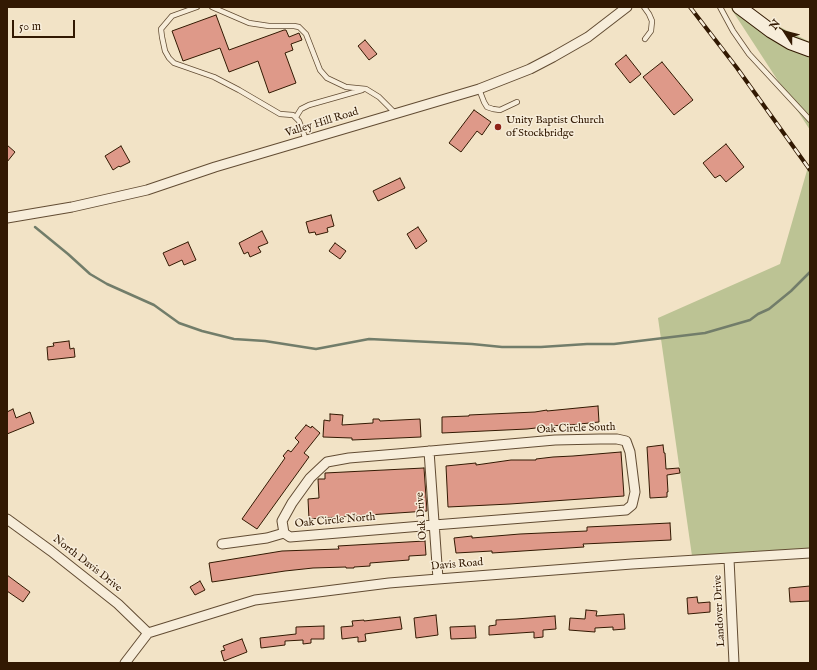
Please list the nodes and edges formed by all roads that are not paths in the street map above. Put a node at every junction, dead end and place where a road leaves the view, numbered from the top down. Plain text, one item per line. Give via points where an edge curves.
1 (197, 7) edge
2 (212, 7) edge
3 (627, 7) edge
4 (644, 7) edge
5 (720, 7) edge
6 (739, 7) edge
7 (645, 40) dead end
8 (810, 50) edge
9 (366, 89) junction
10 (479, 89) junction
11 (517, 102) dead end
12 (396, 114) junction
13 (296, 117) junction
14 (810, 120) edge
15 (306, 140) junction
16 (7, 218) edge
17 (429, 451) junction
18 (7, 518) edge
19 (434, 525) junction
20 (284, 533) junction
21 (222, 544) dead end
22 (810, 553) edge
23 (729, 559) junction
24 (438, 579) junction
25 (148, 633) junction
26 (125, 663) edge
27 (734, 663) edge

1 - 13 lane via 172,16 161,29 169,58 214,77 280,114
2 - 9 lane via 249,23 299,27 306,34 320,70 327,78 346,87
3 - 10 street, Valley Hill Road via 588,37 554,57
4 - 7 lane via 652,21 651,31
5 - 14 lane via 749,54
6 - 8 street via 771,31 791,43
9 - 12 lane via 379,97
9 - 13 lane via 309,105 301,109
10 - 11 lane via 484,102 493,109 500,110
10 - 12 street, Valley Hill Road
12 - 15 street, Valley Hill Road
13 - 15 lane
15 - 16 street, Valley Hill Road via 147,190
17 - 19 street, Oak Drive
17 - 19 street, Oak Circle South via 555,440 617,439 626,441 630,452 635,492 632,505 626,510
17 - 20 street, Oak Circle North via 327,462 310,478 292,503 282,521
18 - 25 street, North Davis Drive via 118,604
19 - 20 street, Oak Circle North via 290,537
19 - 24 street, Oak Drive
20 - 21 street
22 - 23 street, Davis Road
23 - 24 street, Davis Road
23 - 27 street, Landover Drive
24 - 25 street, Davis Road via 255,600
25 - 26 street

